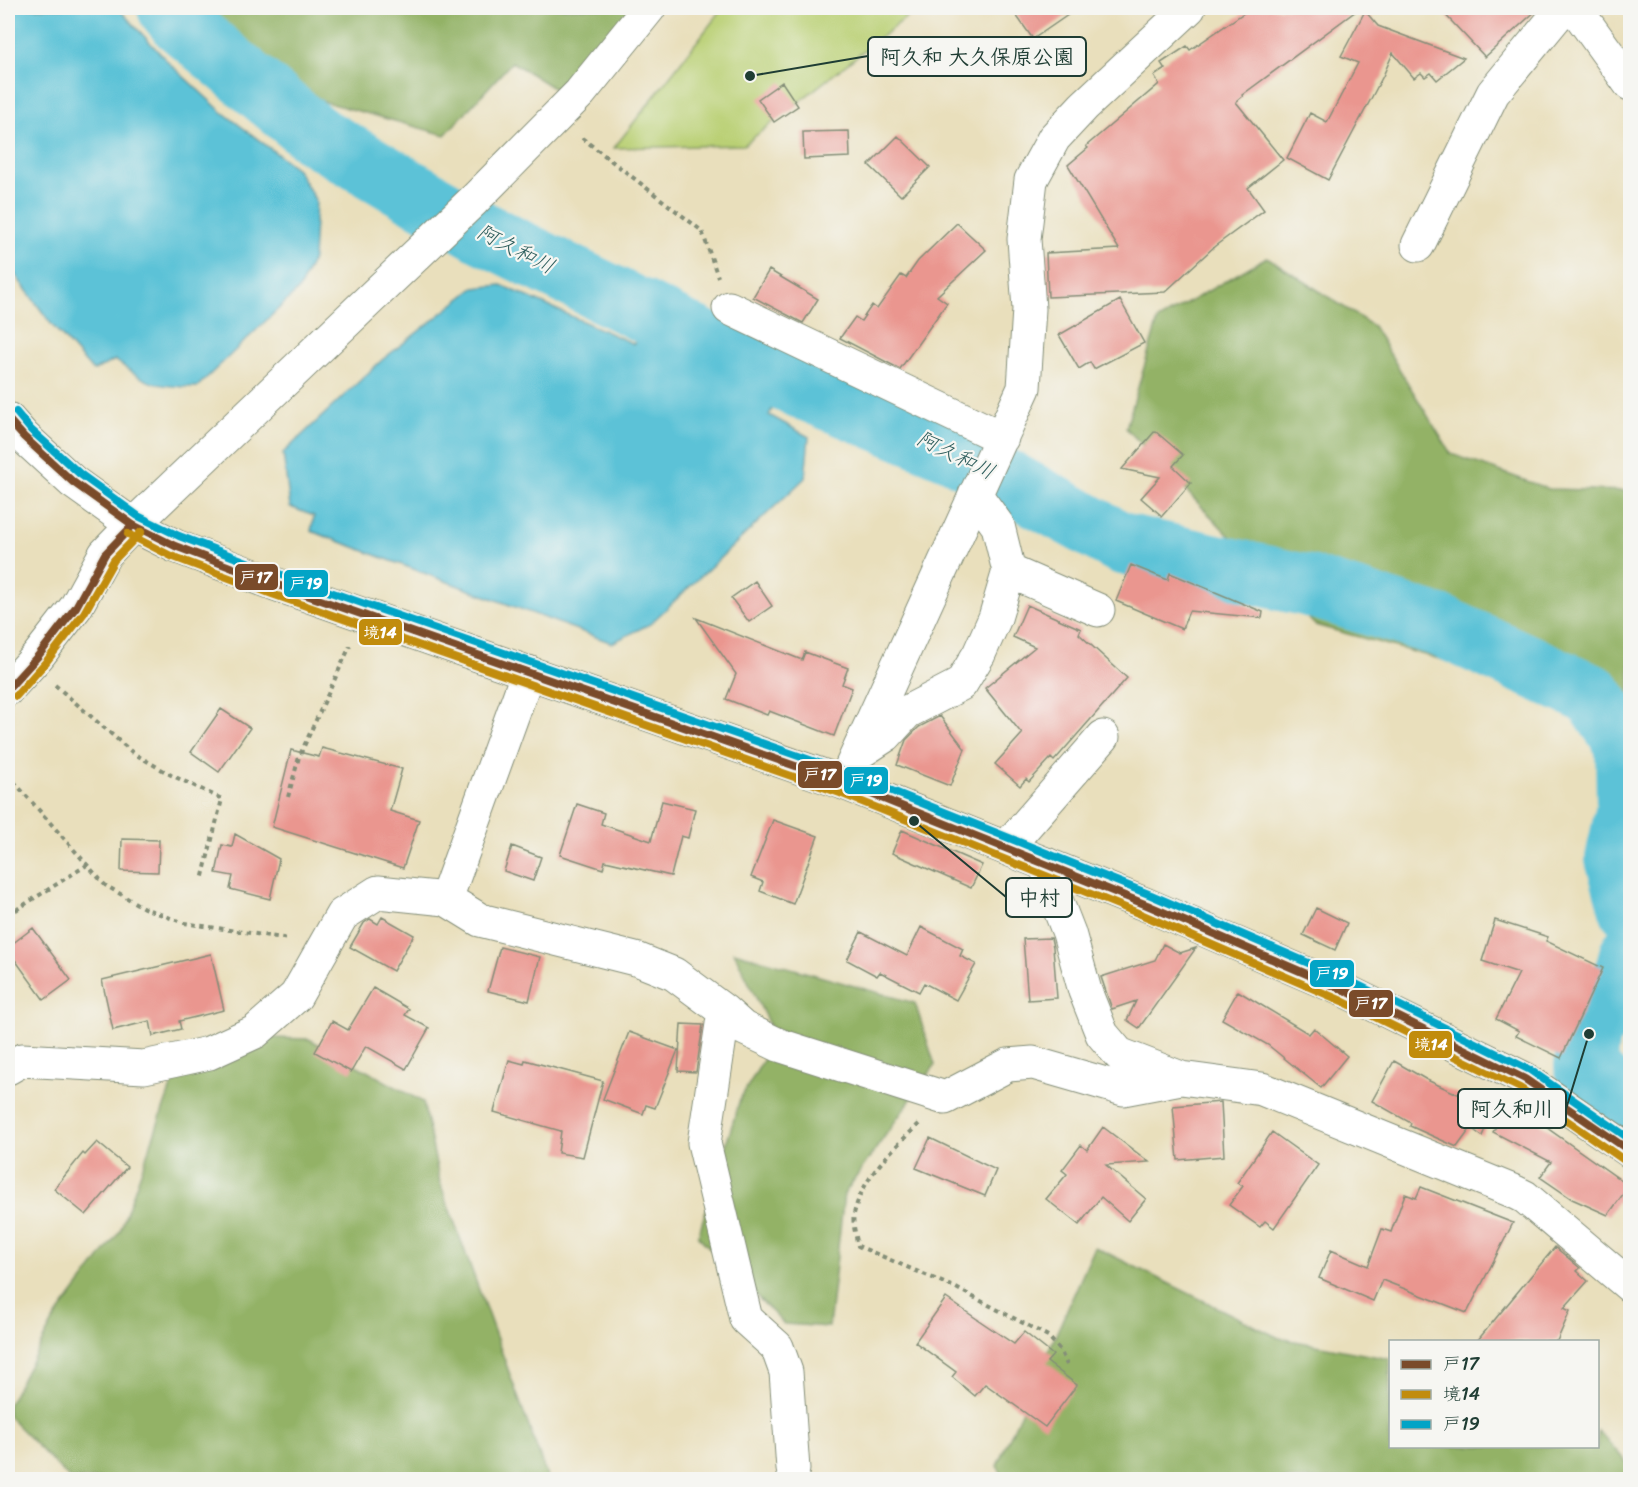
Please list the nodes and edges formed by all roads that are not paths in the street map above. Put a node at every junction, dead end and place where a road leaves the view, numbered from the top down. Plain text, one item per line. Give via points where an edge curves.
1 (649, 8) edge
2 (1188, 8) edge
3 (1563, 8) edge
4 (1575, 8) edge
5 (1630, 84) edge
6 (1418, 245) dead end
7 (729, 309) road end
8 (9, 425) edge
9 (1000, 443) junction
10 (977, 491) junction
11 (133, 525) junction
12 (1009, 571) junction
13 (1098, 610) dead end
14 (528, 672) junction
15 (8, 689) edge
16 (1103, 737) dead end
17 (851, 769) junction
18 (1006, 848) junction
19 (1046, 864) junction
20 (446, 899) junction
21 (724, 1011) junction
22 (8, 1068) edge
23 (1181, 1078) junction
24 (1630, 1151) edge
25 (1630, 1286) edge
26 (793, 1469) dead end

1 - 11 street via 580,93 474,200
2 - 9 street via 1054,138 1031,180 1024,239 1029,309 1024,388
3 - 6 street via 1493,93
4 - 5 street
7 - 9 street
8 - 11 street via 73,482
9 - 10 street
10 - 12 street via 998,526
10 - 17 street
11 - 14 street via 175,546 275,584
11 - 15 street via 105,554 76,607
12 - 13 street
12 - 17 street via 995,618 961,684 907,712
14 - 17 street
14 - 20 street
16 - 18 street
17 - 18 street
18 - 19 street
19 - 23 street via 1102,1034 1119,1054
19 - 24 street via 1367,1001 1525,1079
20 - 21 street via 480,920 639,960 674,974
20 - 22 street via 378,892 342,915 296,996 255,1032 209,1053 144,1067 22,1060
21 - 23 street via 743,1028 779,1045 945,1098 1008,1065 1033,1063 1124,1089
21 - 26 street via 704,1143 746,1319 777,1347 786,1372
23 - 25 street via 1262,1089 1515,1192

